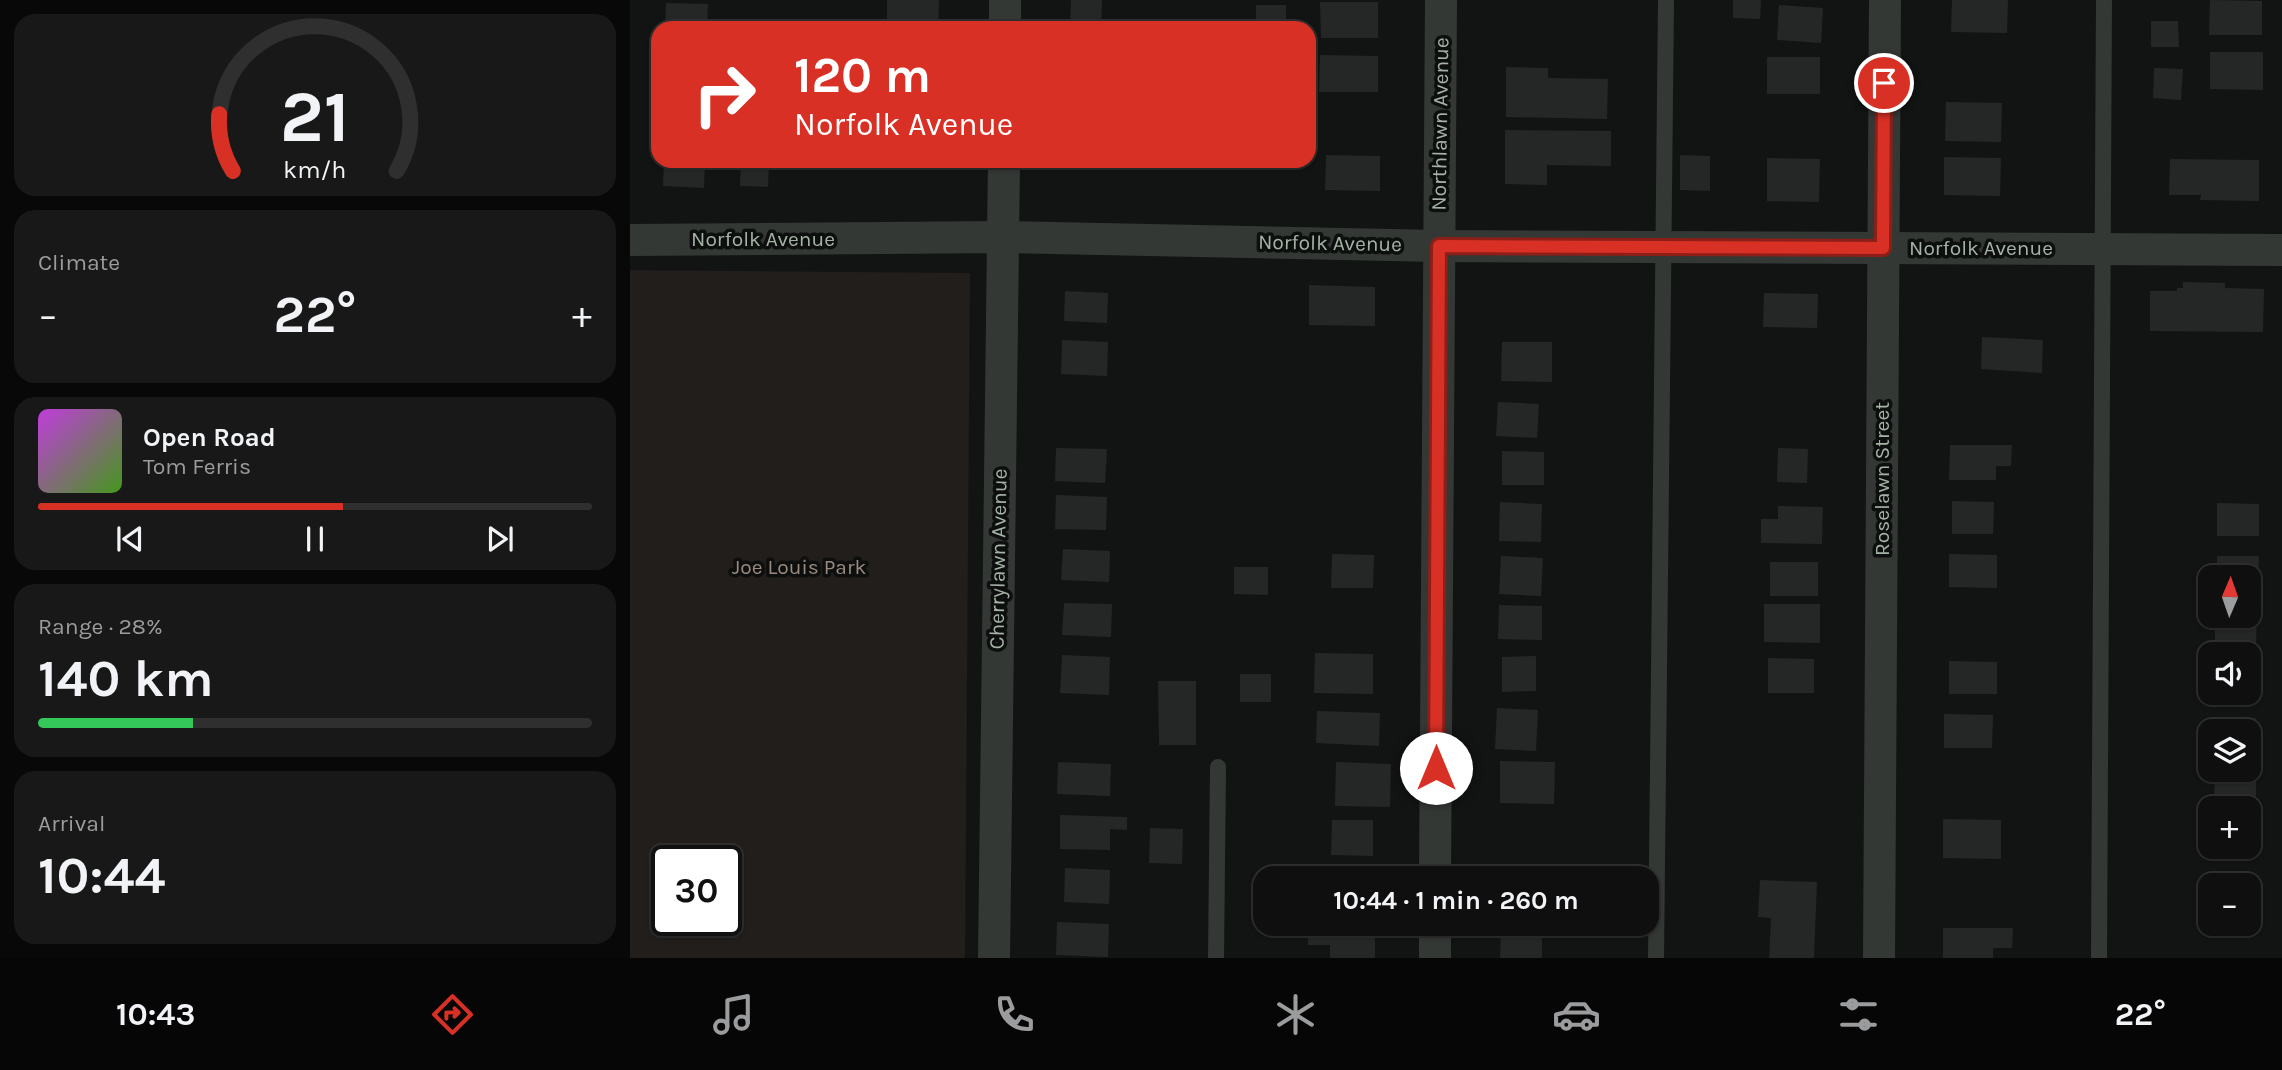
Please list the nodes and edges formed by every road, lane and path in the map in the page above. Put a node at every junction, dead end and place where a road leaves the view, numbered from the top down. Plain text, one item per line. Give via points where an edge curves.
1 (1005, 0) edge
2 (1441, 0) edge
3 (1665, 0) edge
4 (1885, 0) edge
5 (2104, 0) edge
6 (1005, 21) edge
7 (1004, 168) edge
8 (1003, 237) junction
9 (630, 240) edge
10 (1439, 246) junction
11 (1663, 247) junction
12 (1883, 248) junction
13 (2105, 249) junction
14 (2282, 250) edge
15 (1218, 767) dead end
16 (1435, 866) edge
17 (1435, 936) edge
18 (994, 958) edge
19 (1216, 958) edge
20 (1434, 958) edge
21 (1656, 958) edge
22 (1878, 958) edge
23 (2099, 958) edge

1 - 6 street
2 - 10 street, Northlawn Avenue
3 - 11 lane
4 - 12 street, Roselawn Street
5 - 13 lane
7 - 8 street, Cherrylawn Avenue
8 - 9 street, Norfolk Avenue
8 - 10 street, Norfolk Avenue
8 - 18 street, Cherrylawn Avenue
10 - 11 street, Norfolk Avenue
10 - 16 street, Northlawn Avenue
11 - 12 street, Norfolk Avenue
11 - 21 lane
12 - 13 street, Norfolk Avenue
12 - 22 street, Roselawn Street
13 - 14 street, Norfolk Avenue
13 - 23 lane
15 - 19 lane
17 - 20 street

